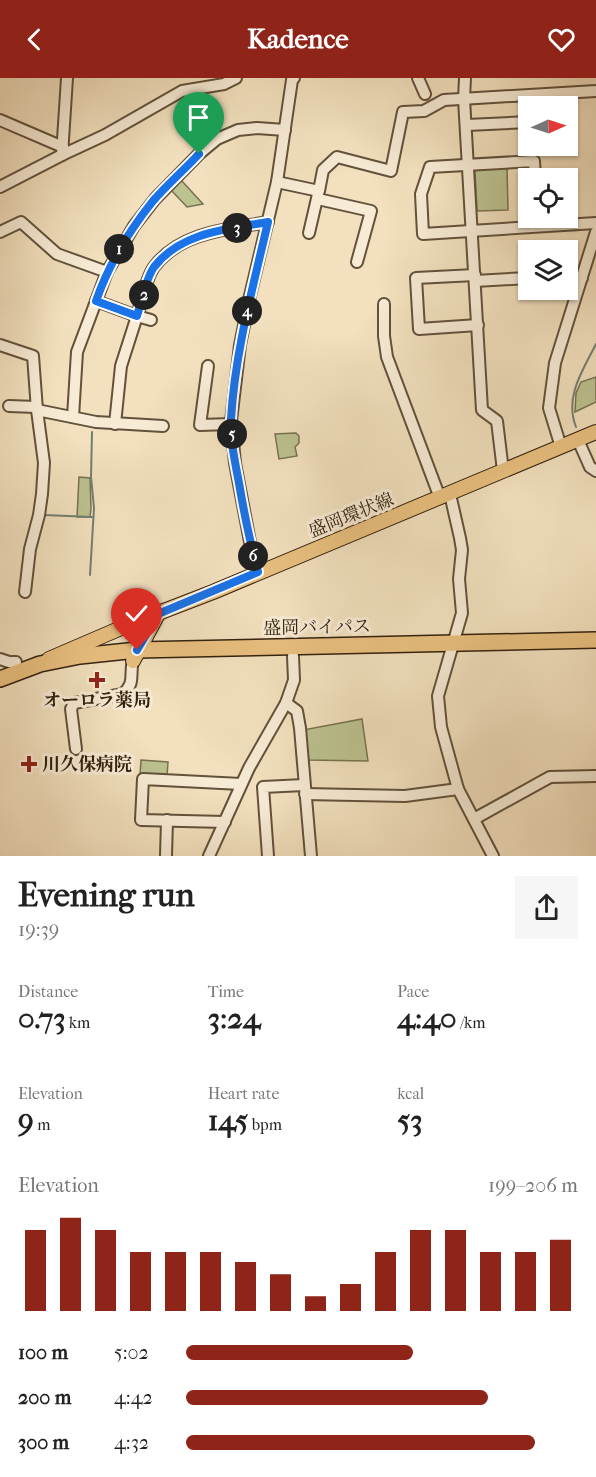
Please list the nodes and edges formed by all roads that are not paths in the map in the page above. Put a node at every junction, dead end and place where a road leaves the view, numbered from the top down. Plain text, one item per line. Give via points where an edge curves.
1 (68, 78) edge
2 (236, 78) edge
3 (294, 78) edge
4 (418, 78) edge
5 (465, 78) edge
6 (596, 91) edge
7 (425, 94) dead end
8 (464, 99) junction
9 (0, 120) edge
10 (518, 122) edge
11 (467, 125) junction
12 (285, 129) junction
13 (63, 151) junction
14 (469, 165) junction
15 (534, 168) edge
16 (277, 182) junction
17 (0, 187) edge
18 (318, 195) junction
19 (268, 222) junction
20 (578, 224) edge
21 (596, 224) edge
22 (518, 226) edge
23 (0, 232) edge
24 (596, 232) edge
25 (309, 233) dead end
26 (473, 233) junction
27 (357, 262) dead end
28 (107, 272) junction
29 (475, 278) junction
30 (518, 278) edge
31 (578, 278) edge
32 (582, 278) junction
33 (96, 301) junction
34 (384, 304) dead end
35 (137, 316) junction
36 (151, 320) dead end
37 (478, 325) junction
38 (0, 345) edge
39 (208, 366) dead end
40 (9, 406) dead end
41 (36, 409) junction
42 (73, 417) junction
43 (115, 424) junction
44 (231, 424) junction
45 (163, 426) dead end
46 (596, 432) edge
47 (578, 440) junction
48 (561, 447) junction
49 (503, 471) junction
50 (596, 471) edge
51 (447, 497) junction
52 (258, 572) junction
53 (25, 592) dead end
54 (158, 614) junction
55 (596, 640) edge
56 (454, 644) junction
57 (596, 650) edge
58 (135, 655) junction
59 (293, 656) junction
60 (0, 659) edge
61 (16, 662) dead end
62 (42, 669) junction
63 (0, 679) edge
64 (0, 689) edge
65 (286, 703) junction
66 (76, 749) dead end
67 (596, 776) edge
68 (241, 784) junction
69 (458, 789) junction
70 (304, 790) junction
71 (474, 819) junction
72 (167, 820) junction
73 (225, 822) junction
74 (166, 856) edge
75 (209, 856) edge
76 (268, 856) edge
77 (311, 856) edge
78 (493, 856) edge

1 - 13 street
2 - 13 street via 224,84 182,91 105,135
3 - 12 street
4 - 7 street
5 - 8 street
6 - 8 street
8 - 11 street
8 - 18 street via 444,100 424,111 403,112 391,171 337,157 323,170
9 - 13 street
10 - 11 street
11 - 14 street
12 - 16 street
12 - 28 street via 238,130 217,139 155,199
13 - 17 street
14 - 15 street via 534,161
14 - 26 street
14 - 26 street via 430,167 421,194 423,234
16 - 18 street
16 - 19 street
18 - 25 street
18 - 27 street via 371,211
19 - 35 street via 201,234 170,251 152,269
19 - 44 street via 240,345
20 - 21 street
22 - 26 street
23 - 28 street via 21,222 57,254
24 - 32 street
26 - 29 street
28 - 33 street
29 - 30 street
29 - 37 street
29 - 37 street via 416,278 419,328
31 - 32 street
32 - 48 street via 553,374 549,408
33 - 35 street
33 - 42 street via 77,352
34 - 51 street via 387,357
35 - 36 street
35 - 43 street via 121,366
37 - 49 street via 482,410 498,421
38 - 41 street via 33,356
39 - 44 street via 200,425
40 - 41 street
41 - 42 street
41 - 53 street via 44,463 42,499
42 - 43 street
43 - 45 street
44 - 52 street via 235,463
46 - 47 main road, 盛岡環状線
47 - 48 main road, 盛岡環状線
47 - 50 street via 590,467
48 - 49 main road, 盛岡環状線
49 - 51 main road, 盛岡環状線
51 - 52 main road, 盛岡環状線
51 - 56 street via 462,550 462,613
52 - 54 main road, 盛岡環状線
54 - 58 main road
54 - 62 main road, 盛岡環状線 via 76,646
55 - 56 highway, 盛岡バイパス
56 - 57 highway, 盛岡バイパス
56 - 58 highway, 盛岡バイパス
56 - 59 highway, 盛岡バイパス
56 - 69 street via 438,696 441,727
58 - 59 highway, 盛岡バイパス
58 - 62 highway, 盛岡バイパス via 80,656
58 - 66 street via 132,682 123,694 74,703 70,709
59 - 65 street via 294,680
60 - 61 street
62 - 63 highway
62 - 64 highway
65 - 68 street
65 - 70 street via 297,711
67 - 71 street via 550,777
68 - 72 street via 143,779 141,820
68 - 73 street
69 - 70 street via 405,796
69 - 71 street
70 - 76 street via 263,787
70 - 77 street
71 - 78 street
72 - 73 street
72 - 74 street
73 - 75 street

